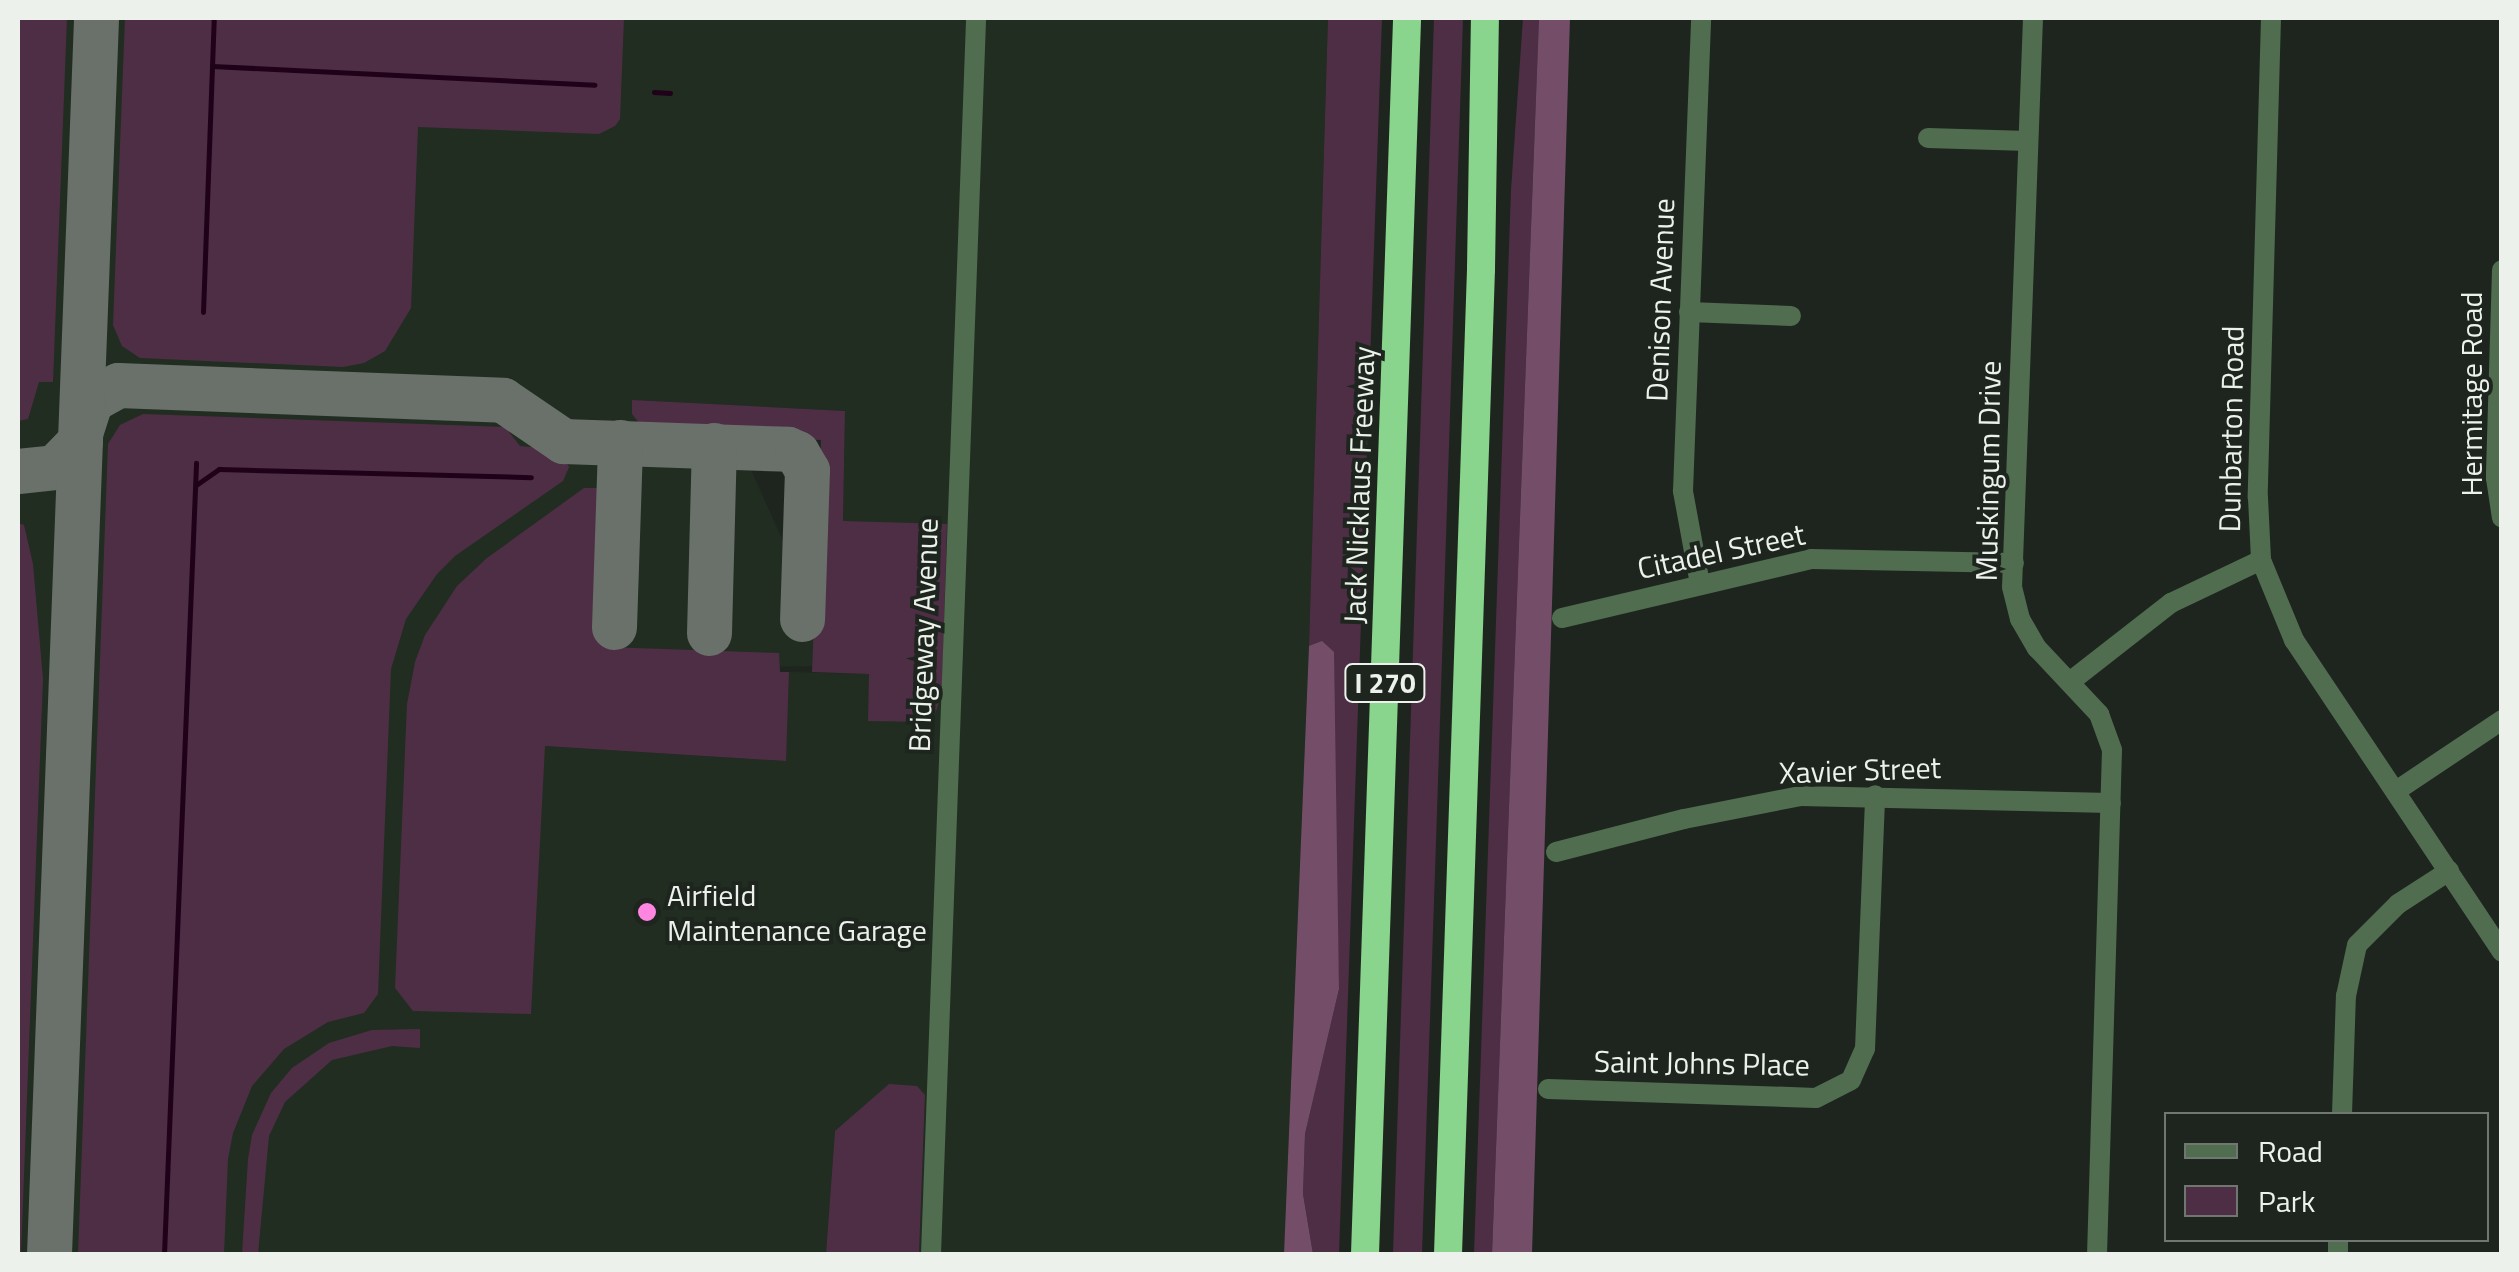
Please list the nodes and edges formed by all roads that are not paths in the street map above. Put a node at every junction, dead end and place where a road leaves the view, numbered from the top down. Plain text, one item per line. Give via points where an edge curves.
1 (976, 18) edge
2 (1407, 18) edge
3 (1486, 18) edge
4 (1500, 18) edge
5 (1701, 18) edge
6 (2033, 18) edge
7 (2271, 18) edge
8 (1484, 132) junction
9 (1928, 138) dead end
10 (2028, 141) junction
11 (2502, 270) edge
12 (1689, 312) junction
13 (1792, 316) dead end
14 (2502, 518) edge
15 (2261, 560) junction
16 (2014, 563) junction
17 (1700, 584) junction
18 (1562, 618) dead end
19 (2071, 681) junction
20 (2502, 720) edge
21 (2396, 791) junction
22 (1875, 795) junction
23 (2111, 803) junction
24 (1556, 852) dead end
25 (2449, 871) junction
26 (2502, 952) edge
27 (1548, 1089) dead end
28 (2342, 1112) edge
29 (931, 1254) edge
30 (1365, 1254) edge
31 (1448, 1254) edge
32 (2096, 1254) edge

1 - 29 street, Bridgeway Avenue
2 - 30 highway, Jack Nicklaus Freeway / I 270
3 - 8 highway, I 270
4 - 8 highway
5 - 12 street, Denison Avenue
6 - 10 street, Muskingum Drive
7 - 15 street, Dunbarton Road
8 - 31 highway, I 270
9 - 10 street
10 - 16 street, Muskingum Drive
11 - 14 street, Hermitage Road via 2496,478
12 - 13 street
12 - 17 street, Denison Avenue via 1684,491
15 - 19 street via 2171,602
15 - 21 street, Dunbarton Road via 2294,640
16 - 17 street, Citadel Street via 1811,559
16 - 19 street, Muskingum Drive via 2020,620
17 - 18 street, Citadel Street
19 - 23 street, Muskingum Drive via 2099,714 2112,750
20 - 21 street
21 - 25 street, Dunbarton Road
22 - 23 street, Xavier Street
22 - 24 street, Xavier Street via 1800,796
22 - 27 street, Saint Johns Place via 1865,1050 1850,1080 1816,1098
23 - 32 street, Muskingum Drive
25 - 26 street, Dunbarton Road
25 - 28 street via 2398,904 2357,945 2346,996

